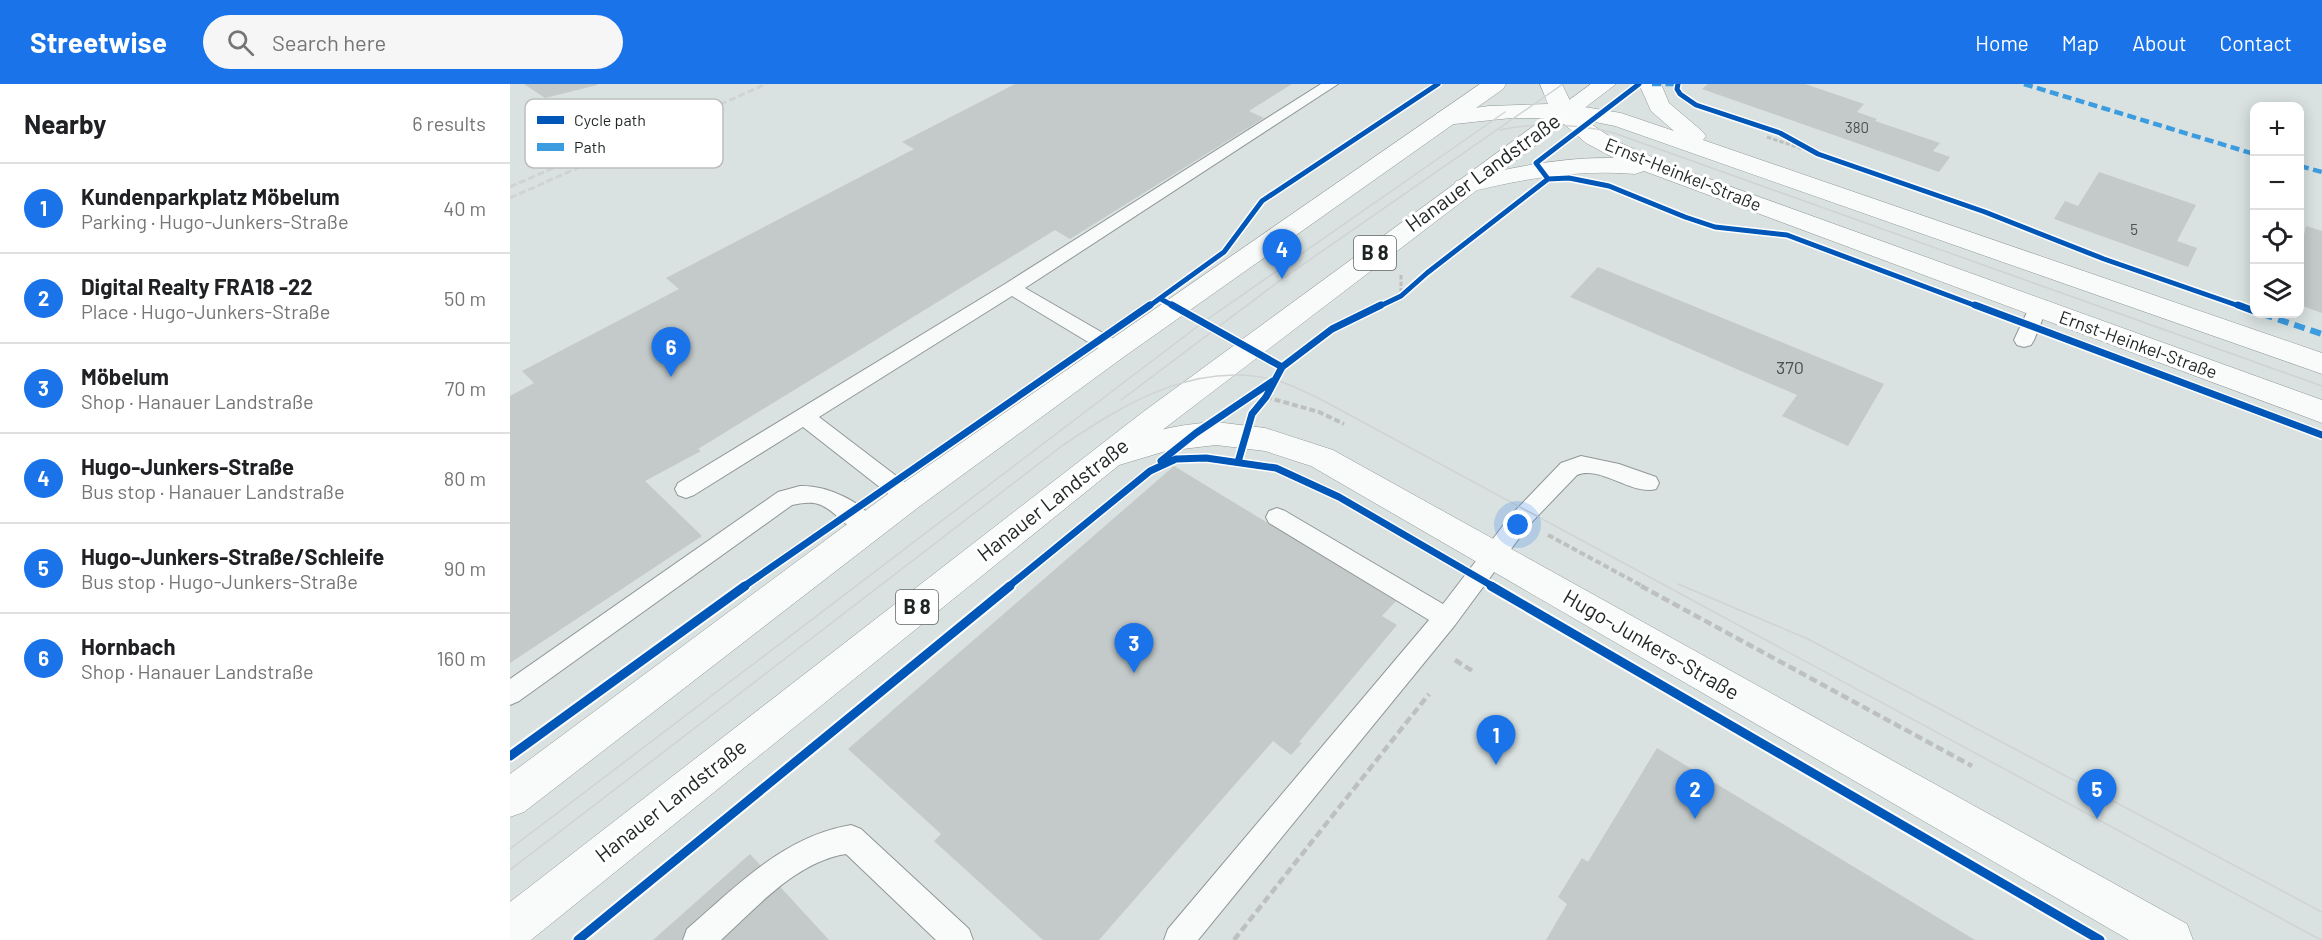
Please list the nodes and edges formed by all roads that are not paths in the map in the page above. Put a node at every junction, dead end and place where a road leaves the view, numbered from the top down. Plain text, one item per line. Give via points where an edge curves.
1 (1330, 84) edge
2 (1495, 84) edge
3 (1551, 84) edge
4 (1605, 84) edge
5 (1650, 84) edge
6 (1566, 111) junction
7 (1445, 118) junction
8 (1713, 150) junction
9 (1659, 169) junction
10 (1465, 186) junction
11 (1012, 288) junction
12 (2038, 308) junction
13 (2024, 340) dead end
14 (1115, 349) junction
15 (2322, 364) edge
16 (2322, 412) edge
17 (804, 417) junction
18 (1109, 456) junction
19 (1648, 483) dead end
20 (686, 489) dead end
21 (908, 497) junction
22 (1277, 517) dead end
23 (867, 527) junction
24 (1493, 555) junction
25 (1446, 618) junction
26 (510, 693) edge
27 (510, 798) edge
28 (510, 929) edge
29 (698, 940) edge
30 (958, 940) edge
31 (1179, 940) edge
32 (2171, 940) edge

1 - 11 lane
2 - 7 main road
3 - 6 main road
4 - 6 main road, Hanauer Landstraße / B 8
5 - 8 main road via 1667,115
6 - 7 main road via 1524,109
6 - 8 main road, Ernst-Heinkel-Straße via 1621,120
6 - 9 main road, Ernst-Heinkel-Straße via 1596,140
6 - 10 main road, Hanauer Landstraße / B 8
7 - 14 main road
8 - 15 main road, Ernst-Heinkel-Straße
9 - 10 main road via 1570,165
9 - 12 main road, Ernst-Heinkel-Straße
10 - 18 main road, Hanauer Landstraße / B 8
11 - 14 lane
11 - 17 lane
12 - 13 lane
12 - 16 main road, Ernst-Heinkel-Straße
14 - 21 main road
17 - 20 lane
17 - 21 lane
18 - 24 main road, Hugo-Junkers-Straße via 1152,441 1196,433 1246,434 1322,458
18 - 28 main road, Hanauer Landstraße / B 8
19 - 24 lane via 1581,464 1569,469
21 - 23 main road
22 - 25 lane
23 - 26 lane via 821,494 786,498
23 - 27 main road
24 - 25 lane
24 - 32 main road, Hugo-Junkers-Straße
25 - 31 lane
29 - 30 lane via 780,868 827,843 851,839

